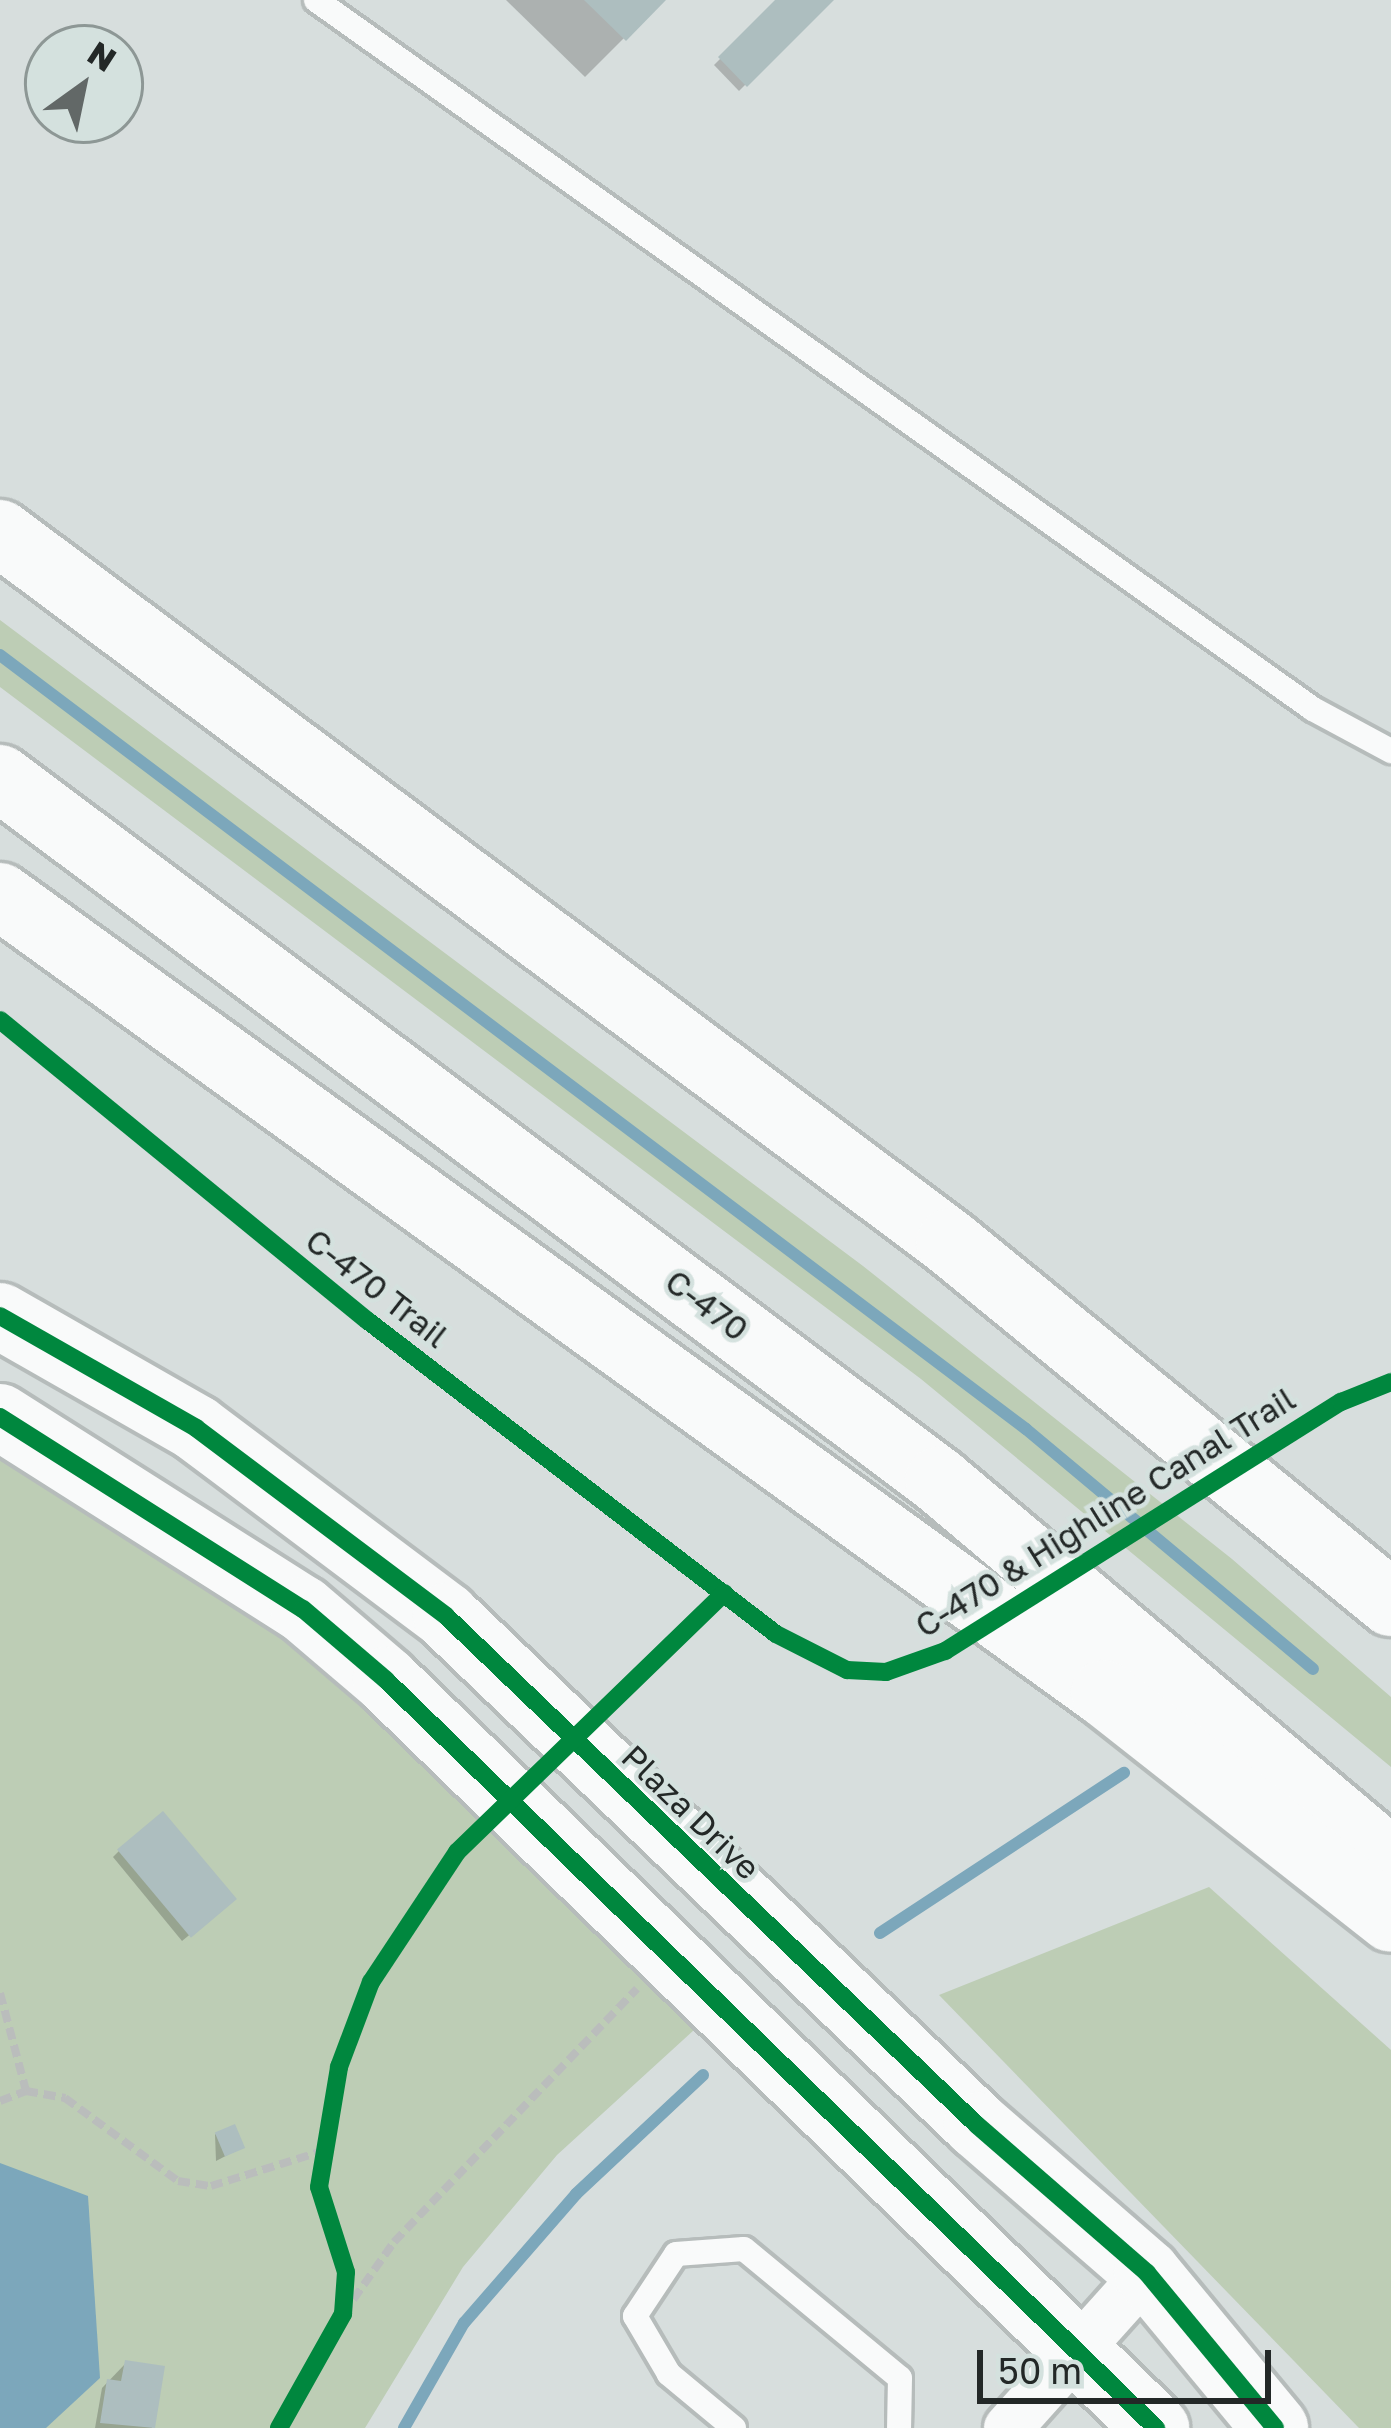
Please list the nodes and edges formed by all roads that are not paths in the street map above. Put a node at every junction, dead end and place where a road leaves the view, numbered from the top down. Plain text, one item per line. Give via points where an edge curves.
1 (316, 0) edge
2 (0, 492) edge
3 (0, 533) edge
4 (1391, 751) edge
5 (290, 752) junction
6 (0, 778) edge
7 (0, 896) edge
8 (0, 1316) edge
9 (0, 1366) edge
10 (0, 1417) edge
11 (196, 1429) junction
12 (1391, 1603) edge
13 (1391, 1861) edge
14 (1391, 1919) edge
15 (1147, 2273) junction
16 (1074, 2345) junction
17 (734, 2428) edge
18 (899, 2428) edge
19 (1008, 2428) edge
20 (1156, 2428) edge
21 (1275, 2428) edge

1 - 4 lane via 1313,709
2 - 5 main road via 271,711
3 - 5 main road
5 - 12 main road via 964,1253
6 - 13 main road, C-470 via 909,1458
7 - 14 main road via 1067,1666
8 - 11 main road, Plaza Drive
9 - 11 main road via 124,1430
10 - 16 main road via 303,1609 369,1666
11 - 15 main road, Plaza Drive via 446,1616
15 - 16 street
15 - 21 main road, Plaza Drive
16 - 19 street
16 - 20 main road
17 - 18 lane via 669,2374 635,2315 676,2254 744,2249 900,2378

